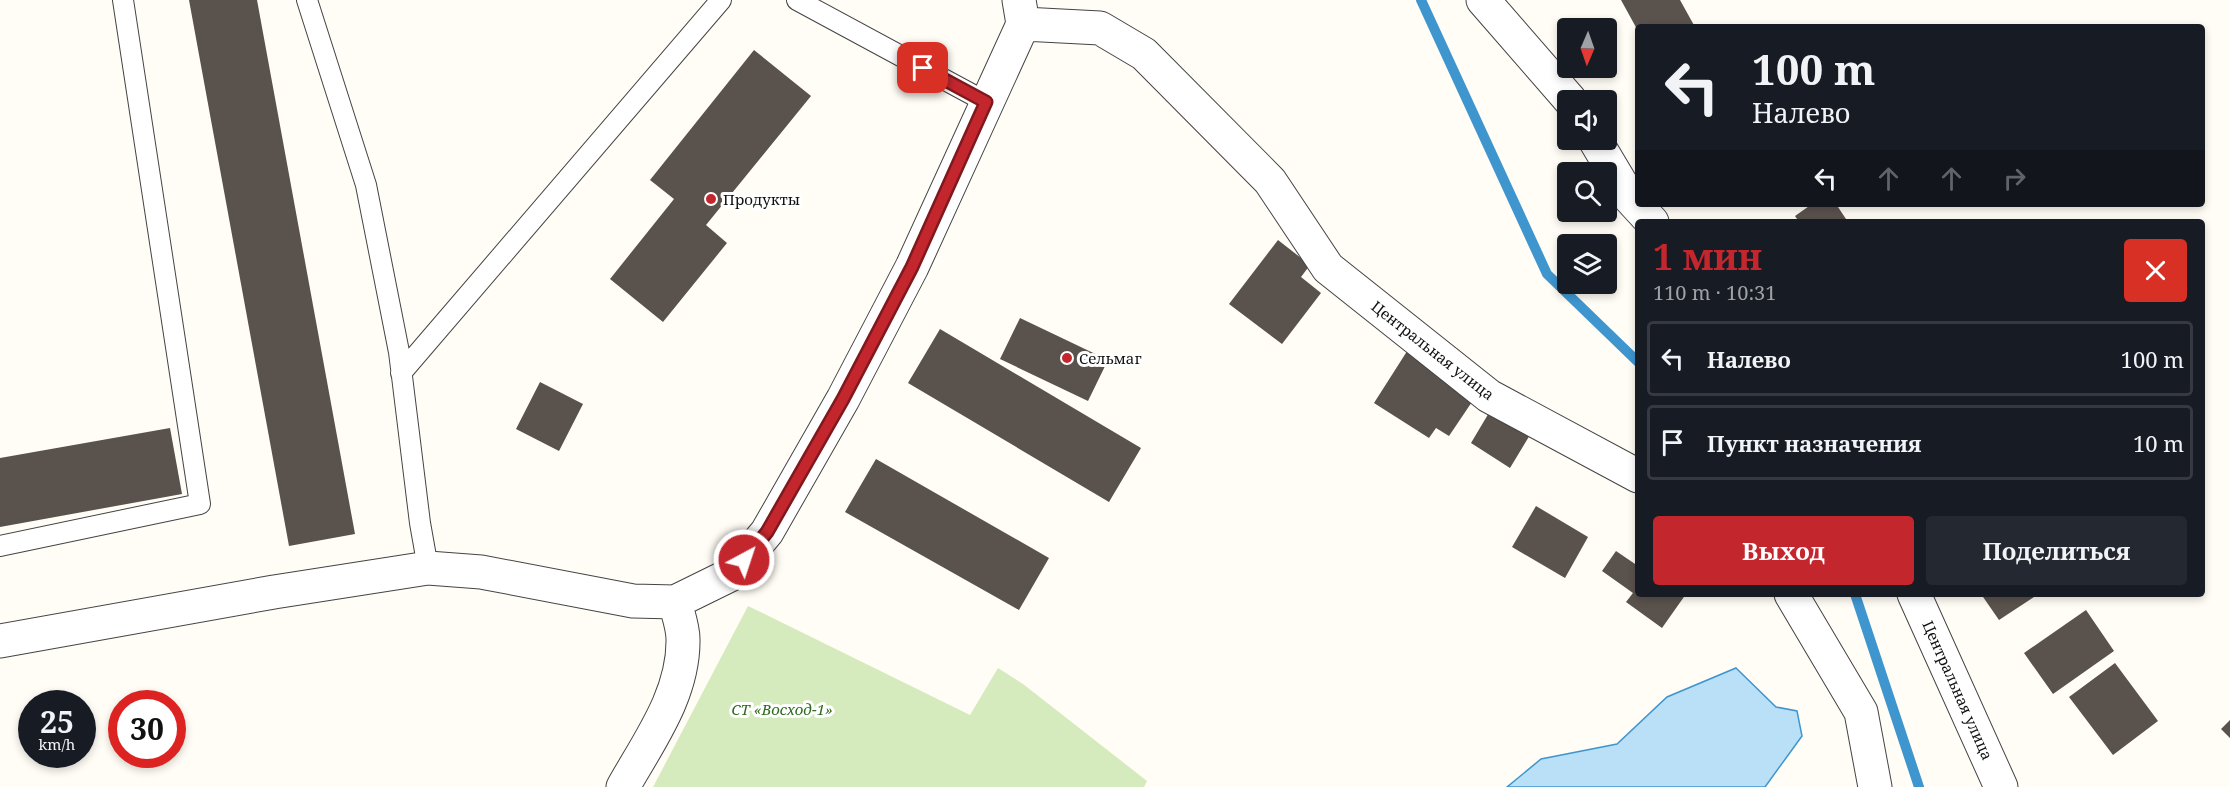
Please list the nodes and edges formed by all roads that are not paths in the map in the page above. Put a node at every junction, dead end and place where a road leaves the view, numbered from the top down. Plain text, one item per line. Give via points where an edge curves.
1 (123, 0) edge
2 (307, 0) edge
3 (721, 0) edge
4 (797, 0) edge
5 (1483, 0) edge
6 (1021, 12) edge
7 (1561, 90) edge
8 (986, 102) junction
9 (1601, 150) edge
10 (1635, 203) edge
11 (1639, 207) edge
12 (1649, 219) edge
13 (401, 373) junction
14 (1635, 474) edge
15 (0, 546) edge
16 (428, 568) junction
17 (1793, 597) edge
18 (1915, 597) edge
19 (675, 602) junction
20 (0, 641) edge
21 (623, 787) edge
22 (1875, 787) edge
23 (2001, 787) edge

1 - 15 lane via 200,504
2 - 13 lane via 366,185
3 - 13 lane
4 - 8 lane
5 - 7 street
6 - 8 street
6 - 14 street, Центральная улица via 1100,28 1144,54 1270,181 1329,268 1489,396
8 - 19 street via 912,267 767,532 732,574
9 - 10 street
11 - 12 street
13 - 16 lane
16 - 19 street via 481,572 633,602
16 - 20 street
17 - 22 street via 1861,712
18 - 23 street, Центральная улица
19 - 21 street via 683,636 681,667 665,715

